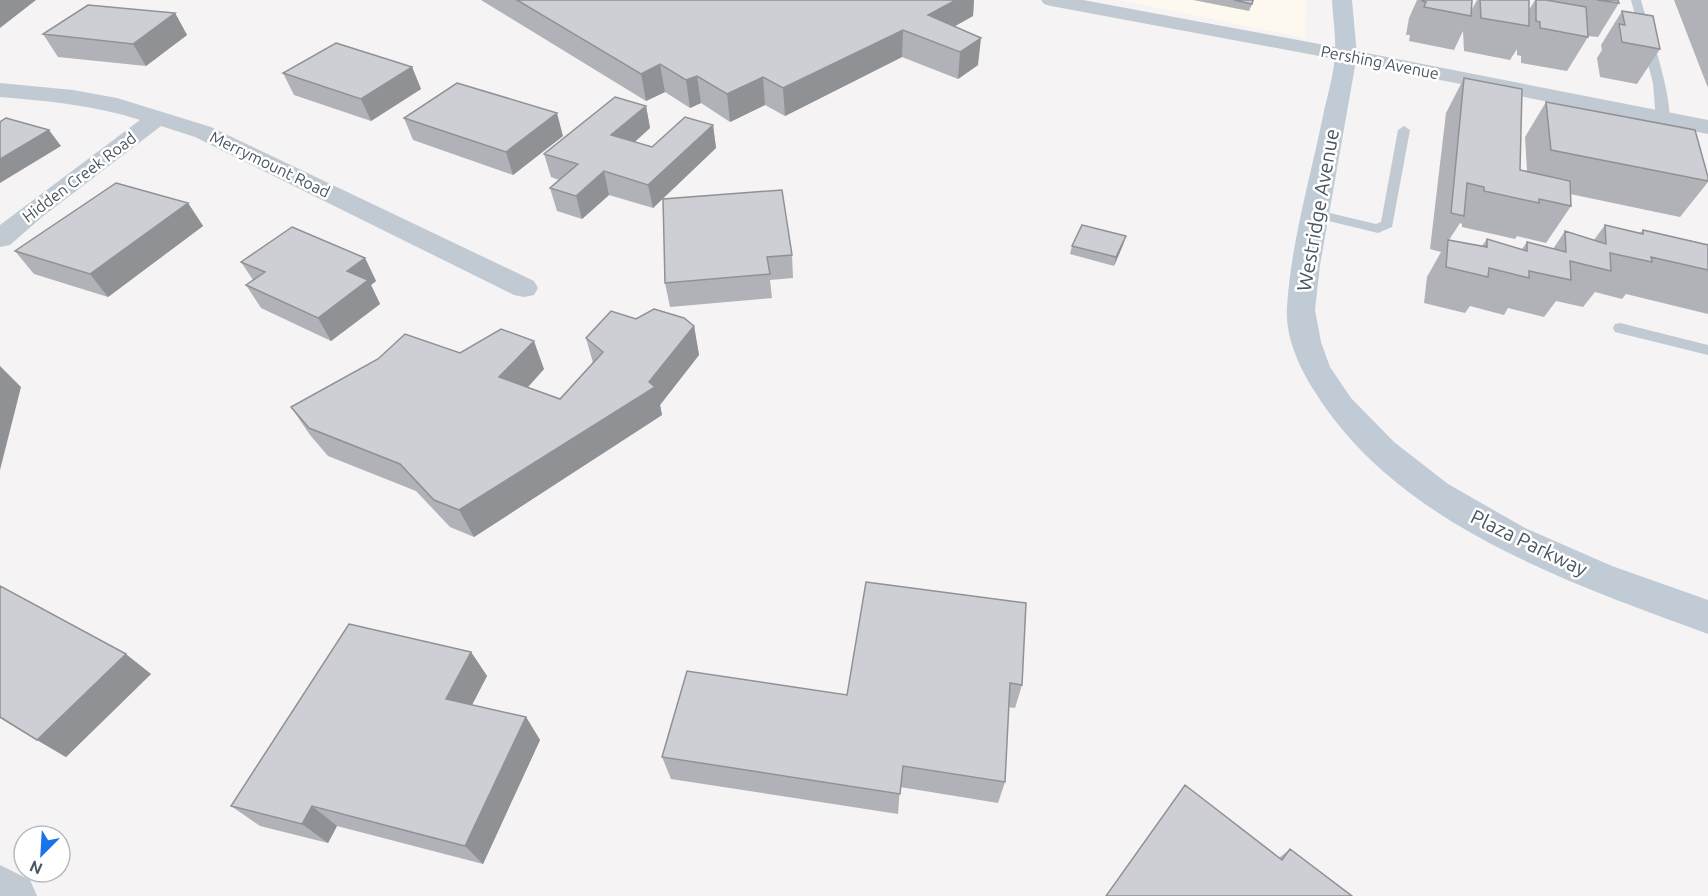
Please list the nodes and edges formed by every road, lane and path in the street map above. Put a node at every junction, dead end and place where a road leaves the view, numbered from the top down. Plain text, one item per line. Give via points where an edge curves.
1 (1051, 0) edge
2 (1342, 0) edge
3 (1636, 0) edge
4 (1346, 55) junction
5 (0, 90) edge
6 (159, 117) junction
7 (1664, 118) junction
8 (1708, 127) edge
9 (1404, 130) dead end
10 (1651, 138) edge
11 (1317, 214) junction
12 (0, 240) edge
13 (524, 288) dead end
14 (1620, 328) dead end
15 (1708, 350) edge
16 (1368, 437) joint
17 (1708, 617) edge
18 (0, 888) edge
19 (14, 896) edge

1 - 4 street, Pershing Avenue
2 - 4 street, Westridge Avenue
3 - 7 lane
4 - 7 street, Pershing Avenue
4 - 11 street, Westridge Avenue
5 - 6 street, Merrymount Road via 73,97
6 - 12 street, Hidden Creek Road
6 - 13 street, Merrymount Road via 203,132
7 - 8 street, Pershing Avenue
7 - 10 lane via 1662,139
9 - 11 lane via 1387,224 1378,229
11 - 16 street, Westridge Avenue via 1301,310 1306,342 1316,369 1340,406
14 - 15 lane
16 - 17 street, Plaza Parkway via 1436,494 1512,538 1599,577
18 - 19 street

